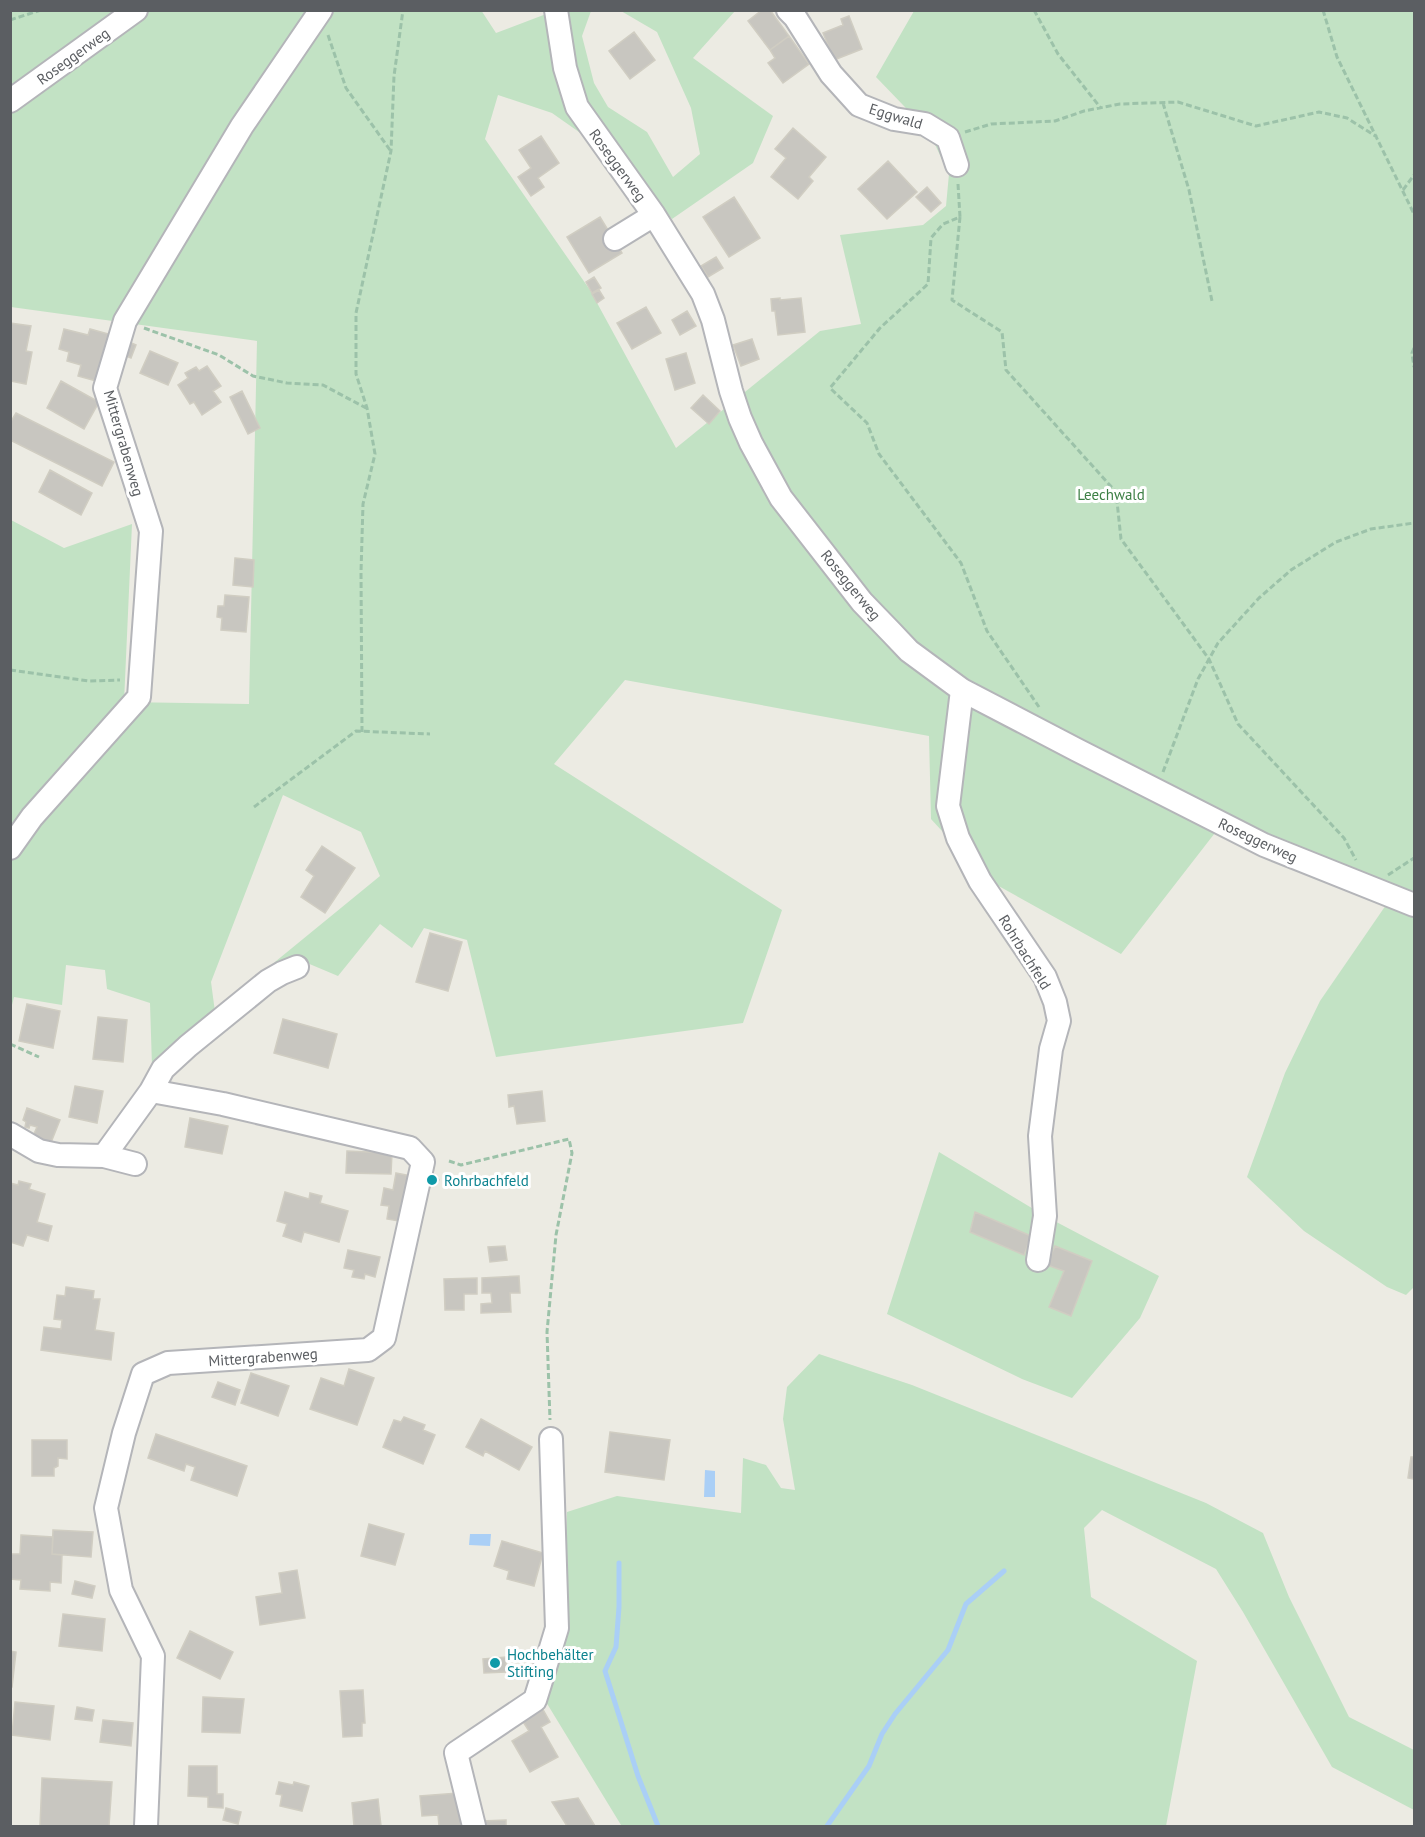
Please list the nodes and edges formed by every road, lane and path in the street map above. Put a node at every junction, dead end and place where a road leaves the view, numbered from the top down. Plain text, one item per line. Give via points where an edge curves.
1 (41, 10) edge
2 (136, 10) edge
3 (403, 10) edge
4 (556, 10) edge
5 (788, 10) edge
6 (1034, 10) edge
7 (1323, 10) edge
8 (320, 11) edge
9 (10, 20) edge
10 (10, 101) edge
11 (1163, 103) junction
12 (1100, 107) junction
13 (1377, 137) junction
14 (948, 138) junction
15 (391, 151) junction
16 (957, 165) joint
17 (1414, 175) edge
18 (1403, 190) junction
19 (654, 214) junction
20 (1414, 214) edge
21 (960, 217) junction
22 (615, 239) dead end
23 (1212, 301) dead end
24 (125, 321) junction
25 (1414, 348) edge
26 (1414, 367) edge
27 (367, 408) junction
28 (1414, 523) edge
29 (1209, 659) junction
30 (10, 670) edge
31 (140, 680) junction
32 (962, 690) junction
33 (1040, 709) dead end
34 (362, 732) junction
35 (430, 734) dead end
36 (1155, 790) junction
37 (254, 807) dead end
38 (10, 848) edge
39 (1414, 858) edge
40 (1369, 887) junction
41 (1414, 905) edge
42 (297, 967) dead end
43 (10, 1044) edge
44 (39, 1057) dead end
45 (151, 1091) junction
46 (10, 1134) edge
47 (104, 1156) junction
48 (449, 1161) dead end
49 (135, 1164) dead end
50 (1038, 1260) dead end
51 (551, 1438) joint
52 (146, 1827) edge
53 (474, 1827) edge

1 - 9 path
2 - 10 street, Roseggerweg
3 - 15 path via 394,76
4 - 19 street, Roseggerweg via 565,68 578,107
5 - 14 street, Eggwald via 831,74 859,105 894,119 925,124
6 - 12 path via 1058,54
7 - 13 path via 1337,57
8 - 15 path via 346,88
8 - 24 street, Mittergrabenweg via 242,126
11 - 12 path
11 - 13 path via 1178,102 1256,126 1319,112 1347,118
11 - 23 path via 1189,190
12 - 14 path via 1055,122 991,124
13 - 18 path
14 - 16 street
15 - 27 path via 356,313 356,374
16 - 21 path
17 - 18 path
18 - 20 path
19 - 22 street
19 - 32 street, Roseggerweg via 703,294 740,418 781,498 862,602 909,651
21 - 29 path via 952,300 1002,332 1006,370 1116,492 1121,539
21 - 33 path via 943,224 931,237 928,284 880,328 830,388 867,423 879,454 961,563 987,631
24 - 27 path via 219,355 253,376 323,385
24 - 31 street, Mittergrabenweg via 105,388 151,531
25 - 26 path
27 - 34 path via 375,454 363,504
28 - 29 path via 1371,529 1336,542 1291,570 1218,642
29 - 36 path
29 - 40 path via 1238,724 1344,838
30 - 31 path via 89,681
31 - 38 street, Mittergrabenweg via 139,697 32,817
32 - 36 street, Roseggerweg
32 - 50 street, Rohrbachfeld via 948,806 958,838 980,881 1045,978 1059,1022 1051,1049 1040,1136 1045,1216
34 - 35 path
34 - 37 path via 356,731
36 - 40 street, Roseggerweg via 1264,845
39 - 40 path
40 - 41 street, Roseggerweg
42 - 45 street via 268,981 188,1046 163,1070
43 - 44 path
45 - 47 street
45 - 52 street, Mittergrabenweg via 410,1148 423,1162 384,1338 368,1350 168,1363 143,1374 106,1508 121,1590 153,1656
46 - 47 street via 39,1151
47 - 49 street
48 - 51 path via 461,1165 569,1139 572,1153 556,1235 547,1332
51 - 53 street via 557,1628 535,1700 456,1753

